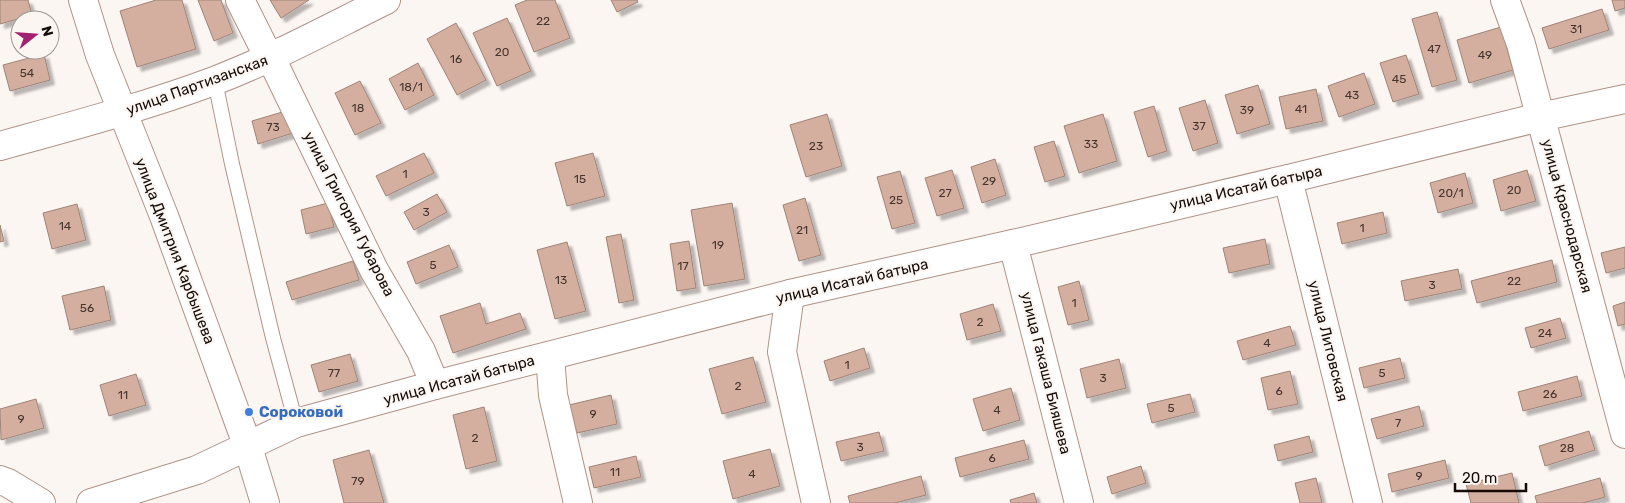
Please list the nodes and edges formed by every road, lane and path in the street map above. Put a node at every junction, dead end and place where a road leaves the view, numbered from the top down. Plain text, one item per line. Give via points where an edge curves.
1 (83, 0) edge
2 (240, 0) edge
3 (386, 0) edge
4 (1505, 0) edge
5 (266, 51) junction
6 (215, 81) junction
7 (1625, 98) edge
8 (122, 113) junction
9 (1540, 117) junction
10 (0, 146) edge
11 (1288, 179) junction
12 (1013, 244) junction
13 (790, 294) junction
14 (550, 356) junction
15 (435, 385) junction
16 (296, 423) junction
17 (1625, 434) edge
18 (248, 446) junction
19 (0, 480) edge
20 (40, 503) edge
21 (91, 503) edge
22 (265, 503) edge
23 (578, 503) edge
24 (816, 503) edge
25 (1079, 503) edge
26 (1368, 503) edge

1 - 8 street, улица Дмитрия Карбышева
2 - 5 street, улица Григория Губарова
3 - 5 street, улица Партизанская
4 - 9 street, улица Краснодарская via 1521,44
5 - 6 street, улица Партизанская
5 - 15 street, улица Григория Губарова via 374,270 421,351
6 - 8 street, улица Партизанская
6 - 16 lane via 273,338
7 - 9 street, улица Исатай батыра
8 - 10 street, улица Партизанская
8 - 18 street, улица Дмитрия Карбышева via 164,216
9 - 11 street, улица Исатай батыра
9 - 17 street, улица Краснодарская
11 - 12 street, улица Исатай батыра
11 - 26 street, улица Литовская
12 - 13 street, улица Исатай батыра
12 - 25 street, улица Гакаша Бияшева
13 - 14 street, улица Исатай батыра
13 - 24 street via 782,352
14 - 15 street, улица Исатай батыра
14 - 23 street via 553,395
15 - 16 street, улица Исатай батыра
16 - 18 street, улица Исатай батыра
18 - 21 street, улица Исатай батыра via 197,470
18 - 22 street, улица Дмитрия Карбышева
19 - 20 street

